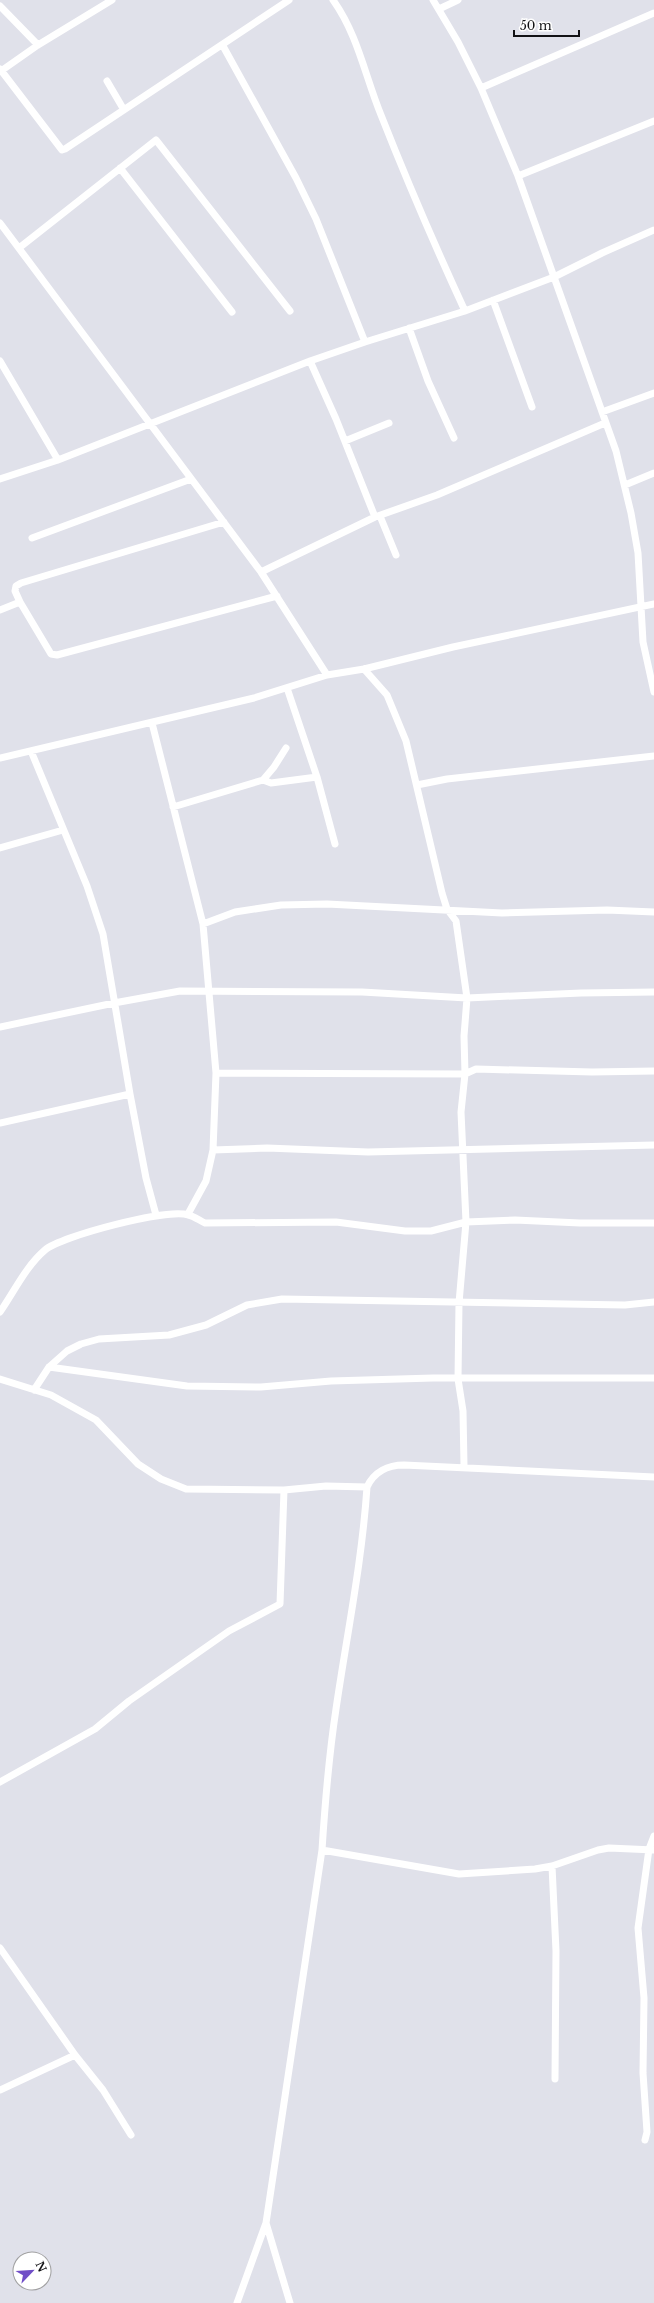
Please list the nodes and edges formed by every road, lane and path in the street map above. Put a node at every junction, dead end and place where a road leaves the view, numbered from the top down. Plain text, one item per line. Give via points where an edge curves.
1 (112, 0) edge
2 (289, 0) edge
3 (334, 0) edge
4 (433, 0) edge
5 (458, 0) edge
6 (279, 3) edge
7 (0, 6) edge
8 (439, 9) junction
9 (654, 13) edge
10 (38, 45) junction
11 (223, 46) junction
12 (1, 70) edge
13 (107, 81) dead end
14 (481, 88) junction
15 (124, 110) junction
16 (654, 121) edge
17 (120, 168) junction
18 (518, 176) junction
19 (0, 223) edge
20 (654, 230) edge
21 (19, 248) junction
22 (554, 278) junction
23 (494, 300) junction
24 (290, 311) dead end
25 (465, 311) junction
26 (232, 312) dead end
27 (409, 328) junction
28 (365, 342) junction
29 (0, 361) edge
30 (310, 361) junction
31 (654, 394) edge
32 (532, 407) dead end
33 (602, 412) junction
34 (389, 423) dead end
35 (606, 423) junction
36 (150, 425) junction
37 (454, 438) dead end
38 (345, 441) junction
39 (58, 460) junction
40 (654, 473) edge
41 (0, 479) edge
42 (191, 479) junction
43 (625, 485) junction
44 (378, 517) junction
45 (224, 522) junction
46 (32, 538) dead end
47 (396, 555) dead end
48 (261, 572) junction
49 (277, 596) junction
50 (20, 602) junction
51 (654, 604) edge
52 (642, 607) junction
53 (0, 610) edge
54 (364, 669) junction
55 (327, 675) junction
56 (287, 688) junction
57 (654, 692) edge
58 (152, 723) junction
59 (286, 748) dead end
60 (31, 751) junction
61 (654, 756) edge
62 (0, 758) edge
63 (317, 777) junction
64 (263, 780) junction
65 (417, 785) junction
66 (173, 807) junction
67 (63, 830) junction
68 (334, 844) dead end
69 (0, 848) edge
70 (447, 909) junction
71 (654, 912) edge
72 (203, 924) junction
73 (209, 990) junction
74 (654, 992) edge
75 (467, 998) junction
76 (114, 1003) junction
77 (0, 1028) edge
78 (654, 1071) edge
79 (216, 1073) junction
80 (465, 1074) junction
81 (130, 1094) junction
82 (0, 1123) edge
83 (654, 1145) edge
84 (462, 1148) junction
85 (213, 1150) junction
86 (188, 1214) junction
87 (156, 1216) junction
88 (466, 1222) junction
89 (654, 1223) edge
90 (654, 1302) edge
91 (459, 1303) junction
92 (0, 1312) edge
93 (49, 1367) junction
94 (654, 1378) edge
95 (0, 1379) edge
96 (458, 1379) junction
97 (34, 1390) junction
98 (464, 1466) junction
99 (654, 1478) edge
100 (367, 1487) junction
101 (284, 1490) junction
102 (0, 1782) edge
103 (654, 1836) edge
104 (322, 1850) junction
105 (651, 1850) edge
106 (552, 1866) junction
107 (0, 1948) edge
108 (74, 2055) junction
109 (556, 2079) dead end
110 (0, 2090) edge
111 (131, 2135) dead end
112 (645, 2140) dead end
113 (266, 2224) junction
114 (237, 2303) edge
115 (290, 2303) edge

1 - 10 street
2 - 6 street
3 - 25 street via 352,31 382,117 423,218
4 - 8 street
5 - 8 street
6 - 11 street
7 - 10 street
8 - 14 street
9 - 14 street
10 - 12 street
11 - 15 street
11 - 28 street via 300,185
12 - 15 street via 62,150
13 - 15 street
14 - 18 street
16 - 18 street
17 - 21 street
17 - 24 street via 156,140 161,144
17 - 26 street
18 - 22 street
19 - 21 street
20 - 22 street
21 - 36 street
22 - 23 street
22 - 33 street
23 - 25 street
23 - 32 street
25 - 27 street
27 - 28 street
27 - 37 street via 428,381
28 - 30 street
29 - 39 street
30 - 36 street
30 - 38 street
31 - 33 street
33 - 35 street
34 - 38 street
35 - 43 street
35 - 44 street via 430,498
36 - 39 street
36 - 42 street
38 - 44 street
39 - 41 street
40 - 43 street
42 - 45 street
42 - 46 street
43 - 52 street via 638,553
44 - 47 street
44 - 48 street
45 - 48 street
45 - 50 street via 21,584 16,586 15,591
48 - 49 street
49 - 50 street via 57,655 51,654
49 - 55 street
50 - 53 street
51 - 52 street
52 - 54 street via 453,647
52 - 57 street via 643,642
54 - 55 street
54 - 65 street via 387,695 406,741
55 - 56 street
56 - 58 street
56 - 63 street
58 - 60 street
58 - 66 street
59 - 64 street
60 - 62 street
60 - 67 street
61 - 65 street via 447,779
63 - 64 street via 271,782
63 - 68 street
64 - 66 street
65 - 70 street
66 - 72 street
67 - 69 street
67 - 76 street via 87,886 103,934
70 - 71 street via 502,913 592,910
70 - 72 street via 327,904 281,905 236,912
70 - 75 street via 456,921
72 - 73 street
73 - 75 street via 362,992
73 - 76 street via 180,991
73 - 79 street
74 - 75 street
75 - 80 street
76 - 77 street
76 - 81 street
78 - 80 street via 476,1070
79 - 80 street
79 - 85 street
80 - 84 street
81 - 82 street
81 - 87 street
83 - 84 street
84 - 85 street via 368,1152 267,1148
84 - 88 street
85 - 86 street via 206,1181
86 - 87 street
86 - 88 street via 204,1223 336,1222 405,1231 431,1231
87 - 92 street via 67,1237 45,1250 32,1264
88 - 89 street via 515,1220
88 - 91 street
90 - 91 street
91 - 93 street via 282,1299 247,1305 206,1325 169,1335 107,1338 81,1344 67,1351
91 - 96 street
93 - 96 street via 187,1386
93 - 97 street
94 - 96 street
95 - 97 street
96 - 98 street via 464,1411
97 - 101 street via 51,1395 96,1420 138,1464 174,1484 198,1490
98 - 99 street
98 - 100 street via 394,1465 370,1479
100 - 101 street via 326,1486
100 - 104 street via 363,1542 336,1709
101 - 102 street via 280,1604 229,1631 129,1701 95,1729
103 - 105 street
104 - 106 street via 459,1874
104 - 113 street
105 - 106 street via 609,1848
105 - 112 street via 638,1928 644,1998 643,2073 648,2132
106 - 109 street via 556,1951
107 - 108 street
108 - 110 street
108 - 111 street via 103,2090
113 - 114 street
113 - 115 street

